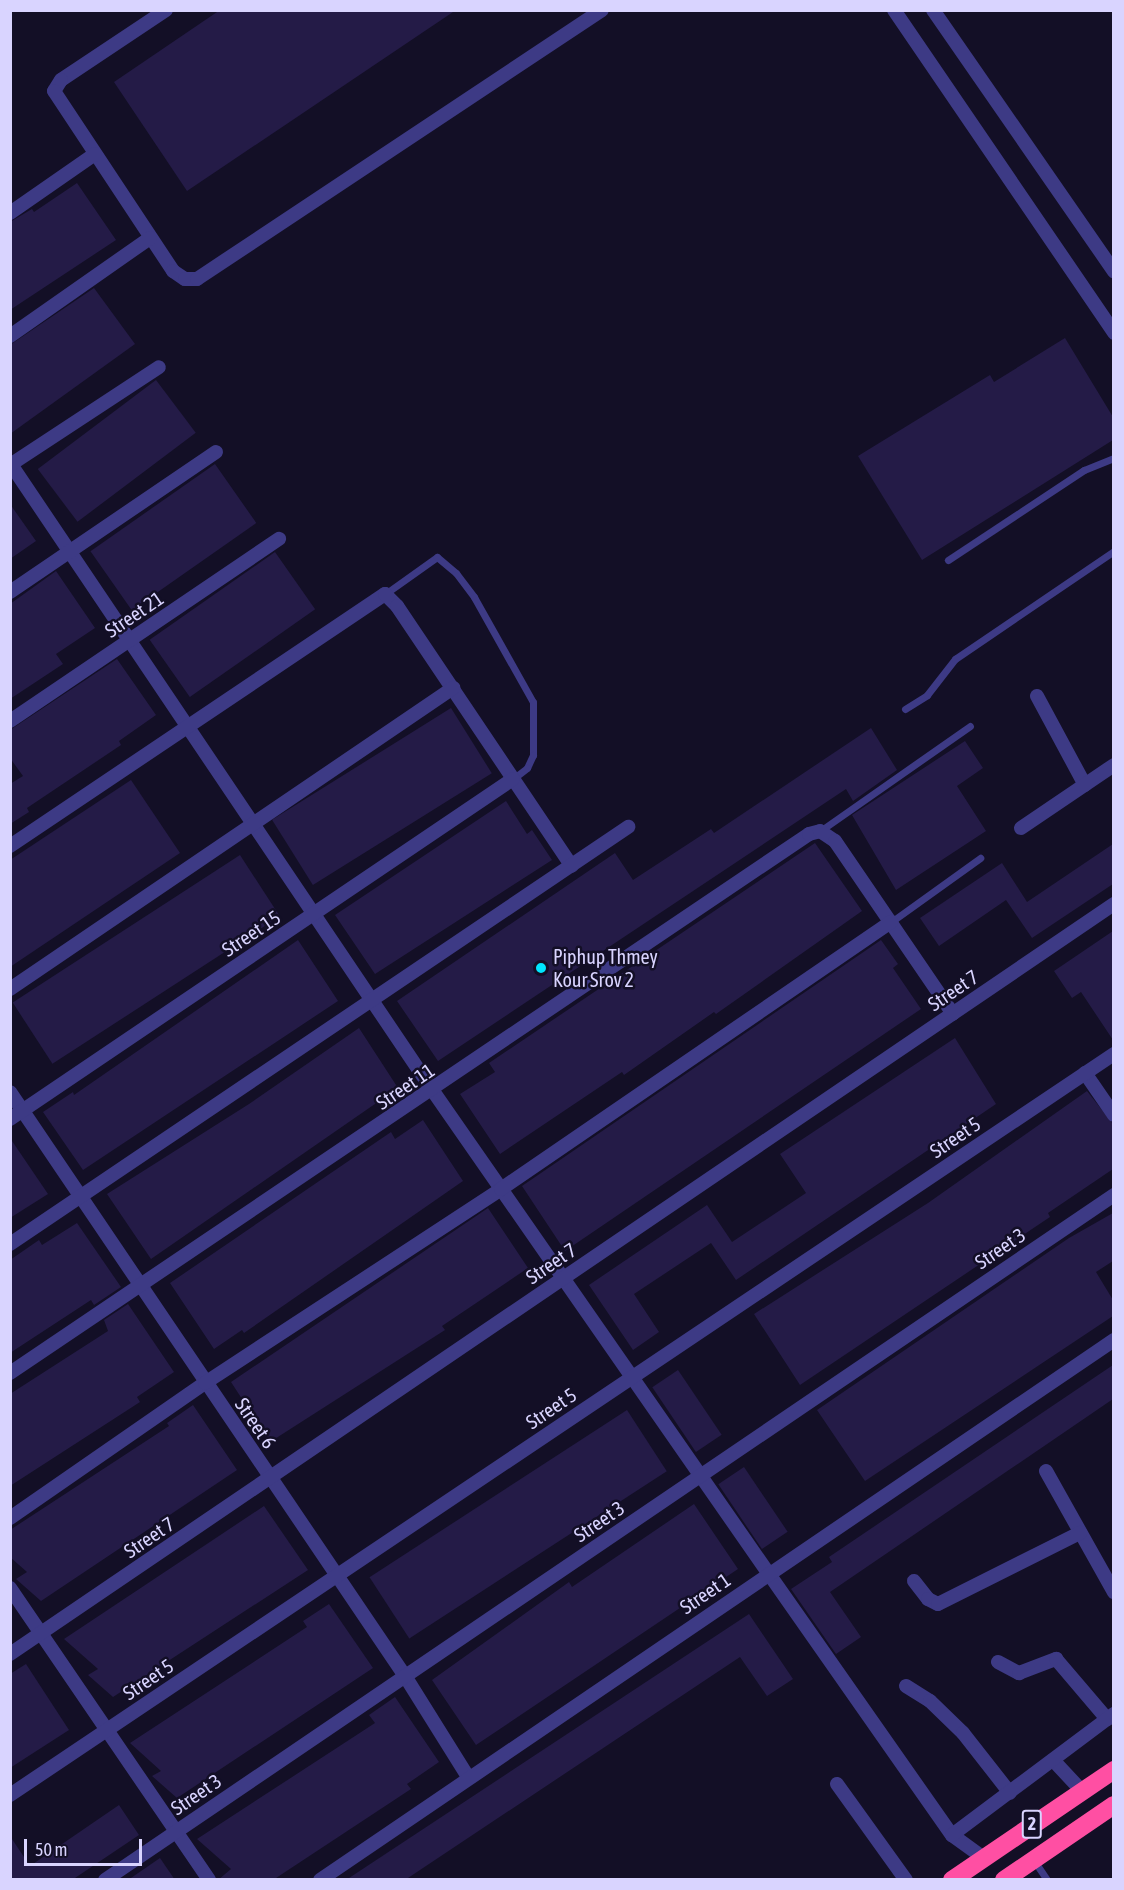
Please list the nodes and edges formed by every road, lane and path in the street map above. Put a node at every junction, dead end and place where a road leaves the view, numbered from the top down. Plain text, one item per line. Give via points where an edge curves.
1 (166, 10) edge
2 (602, 10) edge
3 (894, 10) edge
4 (933, 10) edge
5 (95, 154) junction
6 (10, 213) edge
7 (150, 238) junction
8 (1113, 271) edge
9 (1113, 333) edge
10 (10, 336) edge
11 (159, 367) dead end
12 (216, 452) dead end
13 (1113, 458) edge
14 (11, 464) edge
15 (279, 539) dead end
16 (70, 550) junction
17 (1113, 551) edge
18 (948, 560) dead end
19 (10, 592) edge
20 (385, 594) junction
21 (132, 639) junction
22 (453, 688) junction
23 (1037, 696) dead end
24 (905, 709) dead end
25 (10, 721) edge
26 (970, 726) dead end
27 (188, 727) junction
28 (1113, 765) edge
29 (513, 778) junction
30 (1085, 785) junction
31 (253, 824) junction
32 (628, 827) dead end
33 (1021, 828) dead end
34 (820, 831) junction
35 (10, 846) edge
36 (980, 858) dead end
37 (572, 866) junction
38 (1113, 904) edge
39 (314, 914) junction
40 (891, 922) junction
41 (10, 988) edge
42 (372, 1001) junction
43 (953, 1014) junction
44 (1113, 1054) edge
45 (1085, 1074) junction
46 (433, 1091) junction
47 (10, 1092) edge
48 (23, 1110) junction
49 (1113, 1115) edge
50 (10, 1119) edge
51 (501, 1190) junction
52 (1113, 1195) edge
53 (81, 1196) junction
54 (10, 1244) edge
55 (564, 1279) junction
56 (139, 1285) junction
57 (1113, 1340) edge
58 (10, 1373) edge
59 (632, 1377) junction
60 (205, 1383) junction
61 (1046, 1471) dead end
62 (701, 1475) junction
63 (270, 1478) junction
64 (10, 1518) edge
65 (1080, 1533) junction
66 (1108, 1568) edge
67 (769, 1574) junction
68 (337, 1575) junction
69 (914, 1581) dead end
70 (10, 1588) edge
71 (1113, 1592) edge
72 (43, 1633) junction
73 (10, 1654) edge
74 (998, 1662) dead end
75 (405, 1676) junction
76 (906, 1686) dead end
77 (1110, 1716) edge
78 (108, 1729) junction
79 (1053, 1760) junction
80 (1113, 1770) edge
81 (468, 1777) junction
82 (837, 1784) dead end
83 (1081, 1790) junction
84 (1010, 1793) junction
85 (10, 1795) edge
86 (1113, 1805) edge
87 (176, 1831) junction
88 (952, 1835) junction
89 (984, 1858) junction
90 (1034, 1860) junction
91 (105, 1880) edge
92 (209, 1880) edge
93 (320, 1880) edge
94 (906, 1880) edge
95 (952, 1880) edge
96 (1004, 1880) edge
97 (1047, 1880) edge

1 - 5 street via 55,85 54,91
2 - 7 street via 197,279 185,279 173,271
3 - 9 street
4 - 8 street
5 - 6 street
5 - 7 street
7 - 10 street
11 - 14 street
12 - 16 street
13 - 18 lane via 1084,470
14 - 16 street
15 - 21 street, Street 21
16 - 19 street
16 - 21 street
17 - 24 lane via 955,659 927,695
20 - 22 street
20 - 27 street
20 - 29 lane via 437,557 456,573 474,597 532,702 533,755 527,768
21 - 25 street, Street 21
21 - 27 street
22 - 29 street
22 - 31 street
23 - 30 street
26 - 34 lane
27 - 31 street
27 - 35 street
28 - 30 street
29 - 37 street
29 - 39 street, Street 15
30 - 33 street
31 - 39 street
31 - 41 street
32 - 37 street
34 - 40 street via 835,842
34 - 46 street, Street 11 via 808,834
36 - 40 lane
37 - 42 street
38 - 43 street, Street 7
39 - 42 street
39 - 48 street, Street 15
40 - 43 street
40 - 51 street
42 - 46 street
42 - 53 street
43 - 55 street, Street 7
44 - 45 street, Street 5
45 - 49 street
45 - 59 street, Street 5
46 - 51 street
46 - 56 street, Street 11
47 - 48 street, Street 6
48 - 50 street, Street 15
48 - 53 street, Street 6
51 - 55 street
51 - 60 street
52 - 62 street, Street 3
53 - 54 street
53 - 56 street, Street 6
55 - 59 street
55 - 63 street, Street 7
56 - 58 street, Street 11
56 - 60 street, Street 6
57 - 67 street, Street 1
59 - 62 street
59 - 68 street, Street 5
60 - 63 street, Street 6
60 - 64 street
61 - 65 street
62 - 67 street
62 - 75 street, Street 3
63 - 68 street, Street 6
63 - 72 street, Street 7
65 - 66 street
65 - 69 street via 938,1604 928,1599
66 - 71 street
67 - 81 street, Street 1
67 - 88 street
68 - 75 street, Street 6
68 - 78 street, Street 5
70 - 72 street
72 - 73 street, Street 7
72 - 78 street
74 - 77 street via 1019,1673 1056,1659
75 - 81 street, Street 6
75 - 87 street, Street 3
76 - 84 street via 930,1701 963,1733
77 - 79 street
78 - 85 street, Street 5
78 - 87 street
79 - 83 street
79 - 84 street
80 - 83 highway, 2
81 - 93 street, Street 1
82 - 94 street
83 - 89 highway, 2
84 - 88 street
86 - 90 highway, 2
87 - 91 street, Street 3
87 - 92 street
88 - 89 street
89 - 95 highway, 2
90 - 96 highway, 2
90 - 97 lane

